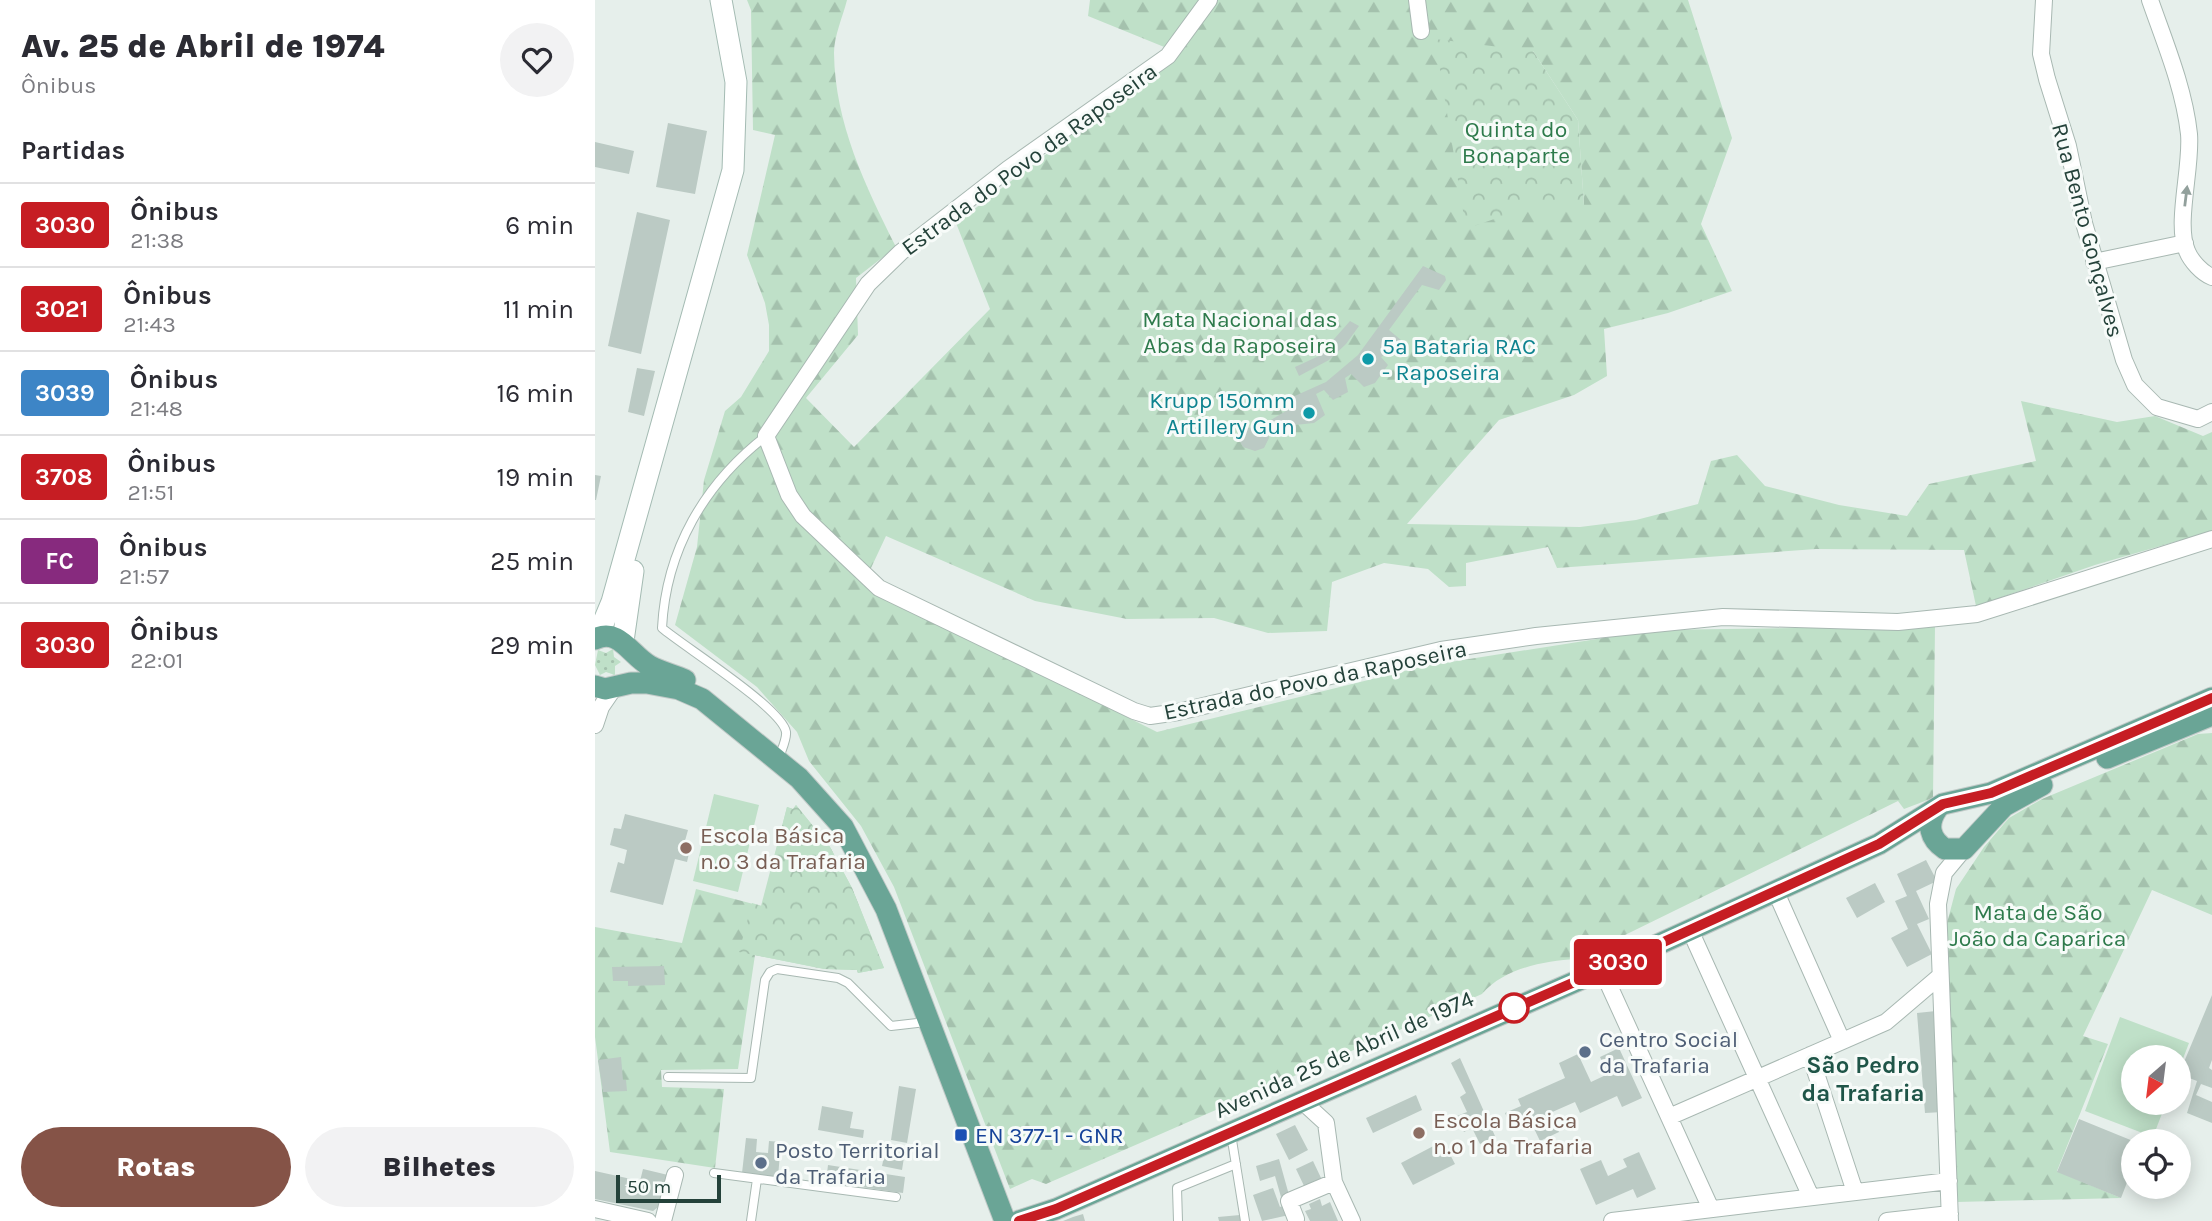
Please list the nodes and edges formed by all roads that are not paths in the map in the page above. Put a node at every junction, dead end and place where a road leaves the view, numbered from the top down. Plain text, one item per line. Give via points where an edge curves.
1 (719, 0) edge
2 (1209, 0) edge
3 (1417, 0) edge
4 (2044, 0) edge
5 (2150, 0) edge
6 (1421, 31) dead end
7 (2185, 243) junction
8 (2094, 262) junction
9 (2212, 277) edge
10 (2205, 416) edge
11 (766, 436) junction
12 (646, 488) junction
13 (2212, 539) edge
14 (596, 639) edge
15 (627, 647) junction
16 (610, 686) edge
17 (2212, 698) edge
18 (2209, 717) edge
19 (595, 725) edge
20 (740, 727) junction
21 (778, 760) junction
22 (1960, 802) junction
23 (1937, 809) junction
24 (1935, 842) junction
25 (1971, 843) junction
26 (1879, 844) junction
27 (1944, 873) junction
28 (1775, 890) junction
29 (1690, 930) junction
30 (1602, 970) junction
31 (1940, 976) junction
32 (929, 1021) junction
33 (1842, 1041) junction
34 (1810, 1055) junction
35 (668, 1077) dead end
36 (1757, 1078) junction
37 (1302, 1101) junction
38 (1669, 1117) junction
39 (1231, 1132) junction
40 (1236, 1164) junction
41 (714, 1174) dead end
42 (675, 1175) dead end
43 (757, 1179) junction
44 (1949, 1181) junction
45 (1334, 1182) junction
46 (1855, 1192) junction
47 (896, 1197) dead end
48 (1811, 1197) junction
49 (595, 1209) edge
50 (1711, 1209) junction
51 (1739, 1214) edge
52 (1950, 1218) edge
53 (1296, 1219) dead end
54 (648, 1221) edge
55 (663, 1221) edge
56 (751, 1221) edge
57 (1005, 1221) edge
58 (1019, 1221) edge
59 (1178, 1221) edge
60 (1245, 1221) edge
61 (1352, 1221) edge
62 (1615, 1221) edge
63 (1887, 1221) edge

1 - 12 main road via 730,39 737,109 733,170
2 - 11 street, Estrada do Povo da Raposeira via 1168,56 1008,169 867,284
3 - 6 street
4 - 8 street, Rua Bento Gonçalves via 2041,54
7 -> 5 street via 2189,134
7 - 8 street
7 - 9 street via 2187,252
8 - 10 street, Rua Bento Gonçalves via 2135,384 2157,407
11 - 13 street, Estrada do Povo da Raposeira via 789,495 803,516 879,588 1150,716 1441,650 1536,636 1723,617 1898,622 1977,614
11 - 21 lane via 737,461 693,516 663,594 662,628 743,688 783,725 786,732
12 - 14 main road via 613,602
12 - 15 main road
14 - 15 main road via 613,636
15 - 16 main road via 631,674
15 - 20 main road via 650,666 702,690
16 - 19 street
16 - 20 main road via 647,683 679,689 714,706
17 - 22 main road, Avenida 25 de Abril de 1974 via 1991,793
18 - 25 main road via 2034,788 2004,806
20 - 21 main road
21 - 32 main road via 843,827 867,868
22 - 23 main road, Avenida 25 de Abril de 1974
22 - 25 main road via 1974,811 1979,827
23 - 24 main road via 1930,824
23 - 26 main road, Avenida 25 de Abril de 1974
24 - 25 main road, Avenida 25 de Abril de 1974 via 1945,849
24 - 26 main road, Avenida 25 de Abril de 1974 via 1915,836
24 - 27 street
25 - 27 street
26 - 28 main road, Avenida 25 de Abril de 1974
27 - 31 street via 1938,904
28 - 29 main road, Avenida 25 de Abril de 1974
28 - 33 street
29 - 30 main road, Avenida 25 de Abril de 1974
29 - 36 street
30 - 37 main road, Avenida 25 de Abril de 1974
30 - 38 street
31 - 33 street via 1887,1022
31 - 44 street
32 - 35 lane via 891,1026 848,983 777,969 765,981 751,1078
32 - 57 main road
33 - 34 street
34 - 36 street
34 - 46 street
36 - 38 street
36 - 48 street
37 - 39 main road, Avenida 25 de Abril de 1974
37 - 45 street via 1326,1123
38 - 50 street
39 - 40 lane
39 - 58 main road, Avenida 25 de Abril de 1974
40 - 59 lane via 1177,1188
40 - 60 lane
41 - 43 lane
42 - 55 street
43 - 47 lane
43 - 56 lane
44 - 46 street
44 - 52 street
45 - 53 street via 1289,1201
45 - 61 street
46 - 48 street
48 - 51 street
49 - 54 street
50 - 51 street
50 - 62 street
52 - 63 street

